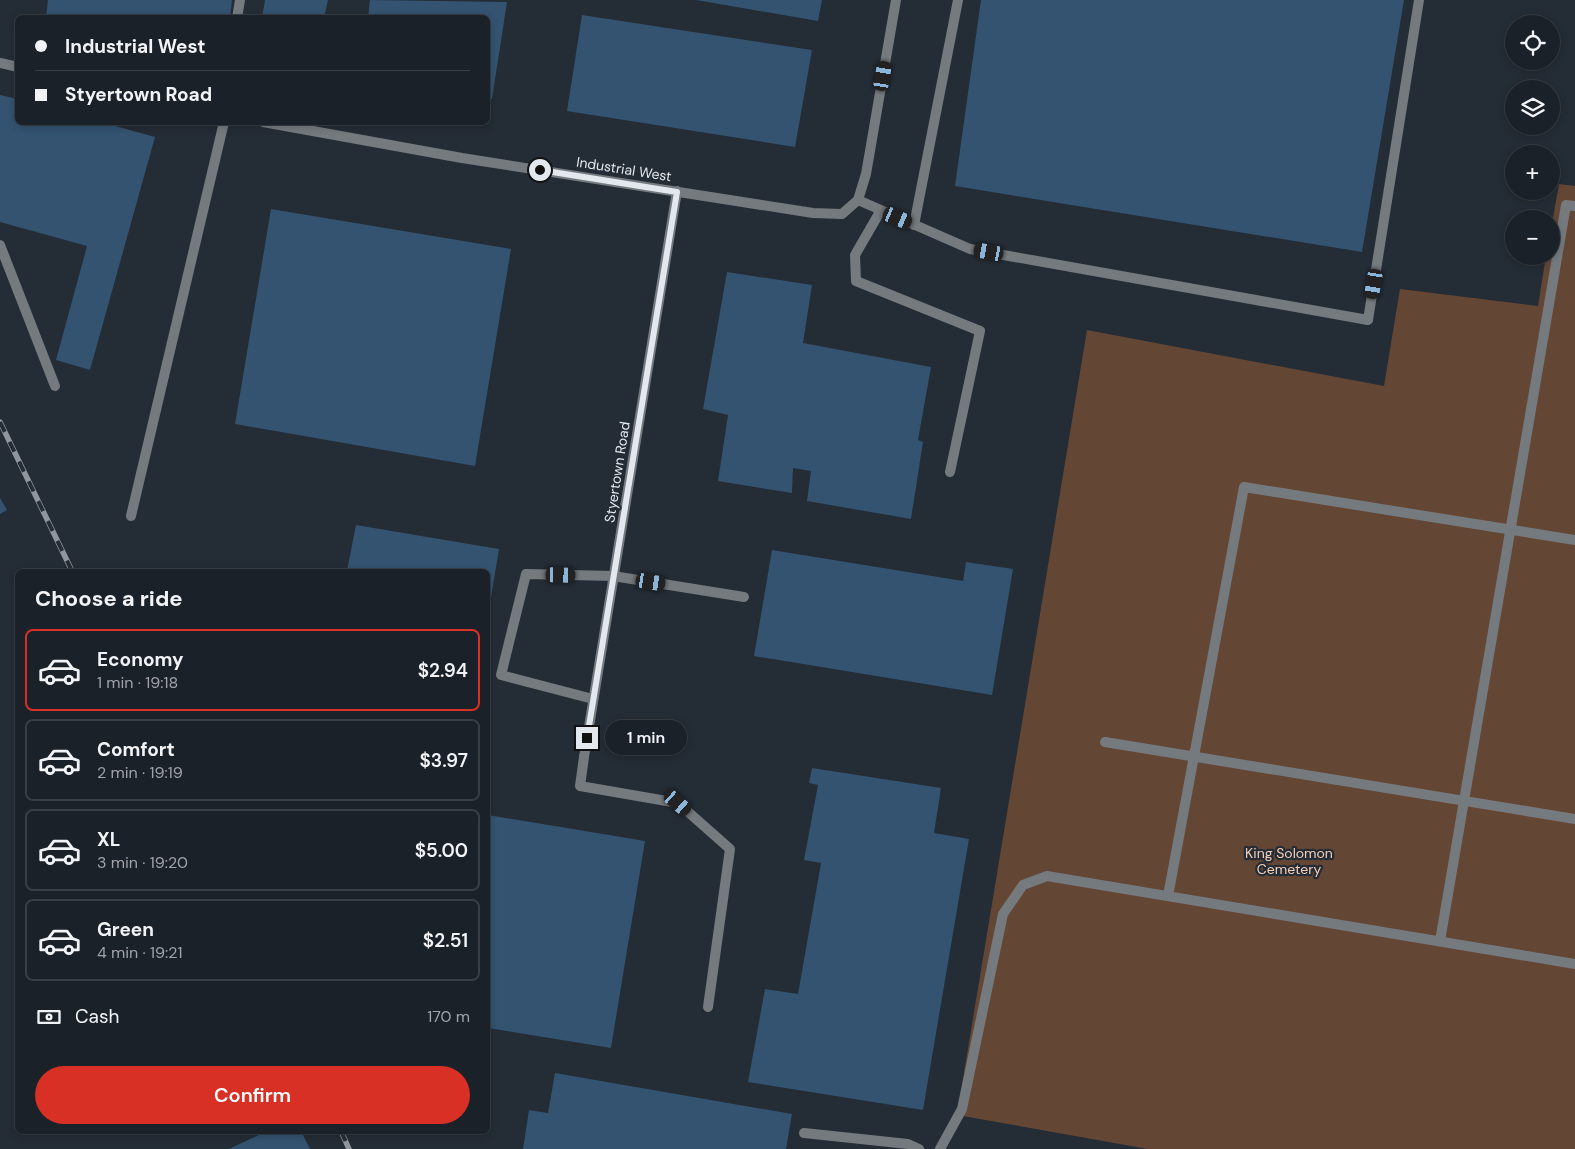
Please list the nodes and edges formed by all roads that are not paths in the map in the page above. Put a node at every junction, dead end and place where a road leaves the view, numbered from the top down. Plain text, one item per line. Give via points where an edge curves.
1 (240, 0) edge
2 (896, 0) edge
3 (958, 0) edge
4 (1420, 0) edge
5 (238, 15) edge
6 (0, 63) edge
7 (15, 66) edge
8 (223, 125) edge
9 (280, 125) edge
10 (677, 192) junction
11 (858, 200) junction
12 (1575, 206) edge
13 (881, 210) junction
14 (914, 225) junction
15 (0, 245) edge
16 (55, 386) dead end
17 (950, 472) dead end
18 (131, 516) dead end
19 (1510, 529) junction
20 (1575, 540) edge
21 (613, 576) junction
22 (744, 597) dead end
23 (593, 699) junction
24 (1105, 742) dead end
25 (1194, 755) junction
26 (1464, 800) junction
27 (1575, 819) edge
28 (1168, 896) junction
29 (1440, 941) junction
30 (1575, 964) edge
31 (708, 1007) dead end
32 (804, 1134) dead end
33 (918, 1149) edge
34 (940, 1149) edge

1 - 5 street
2 - 11 street via 867,170
3 - 14 street
4 - 14 street via 1368,320 970,249
6 - 7 street
8 - 18 street
9 - 10 street, Industrial West
10 - 11 street, Industrial West via 842,214
10 - 21 street, Styertown Road
11 - 13 street
12 - 19 street via 1566,205
13 - 14 street
13 - 17 street via 855,255 856,281 980,331
15 - 16 street
19 - 20 street
19 - 25 street via 1244,487
19 - 26 street
21 - 22 street
21 - 23 street, Styertown Road
21 - 23 street via 526,574 501,675
23 - 31 street, Styertown Road via 580,786 678,803 730,849
24 - 25 street
25 - 26 street
25 - 28 street
26 - 27 street
26 - 29 street
28 - 29 street
28 - 34 street via 1047,876 1023,885 1003,914 962,1109
29 - 30 street
32 - 33 street via 908,1144

